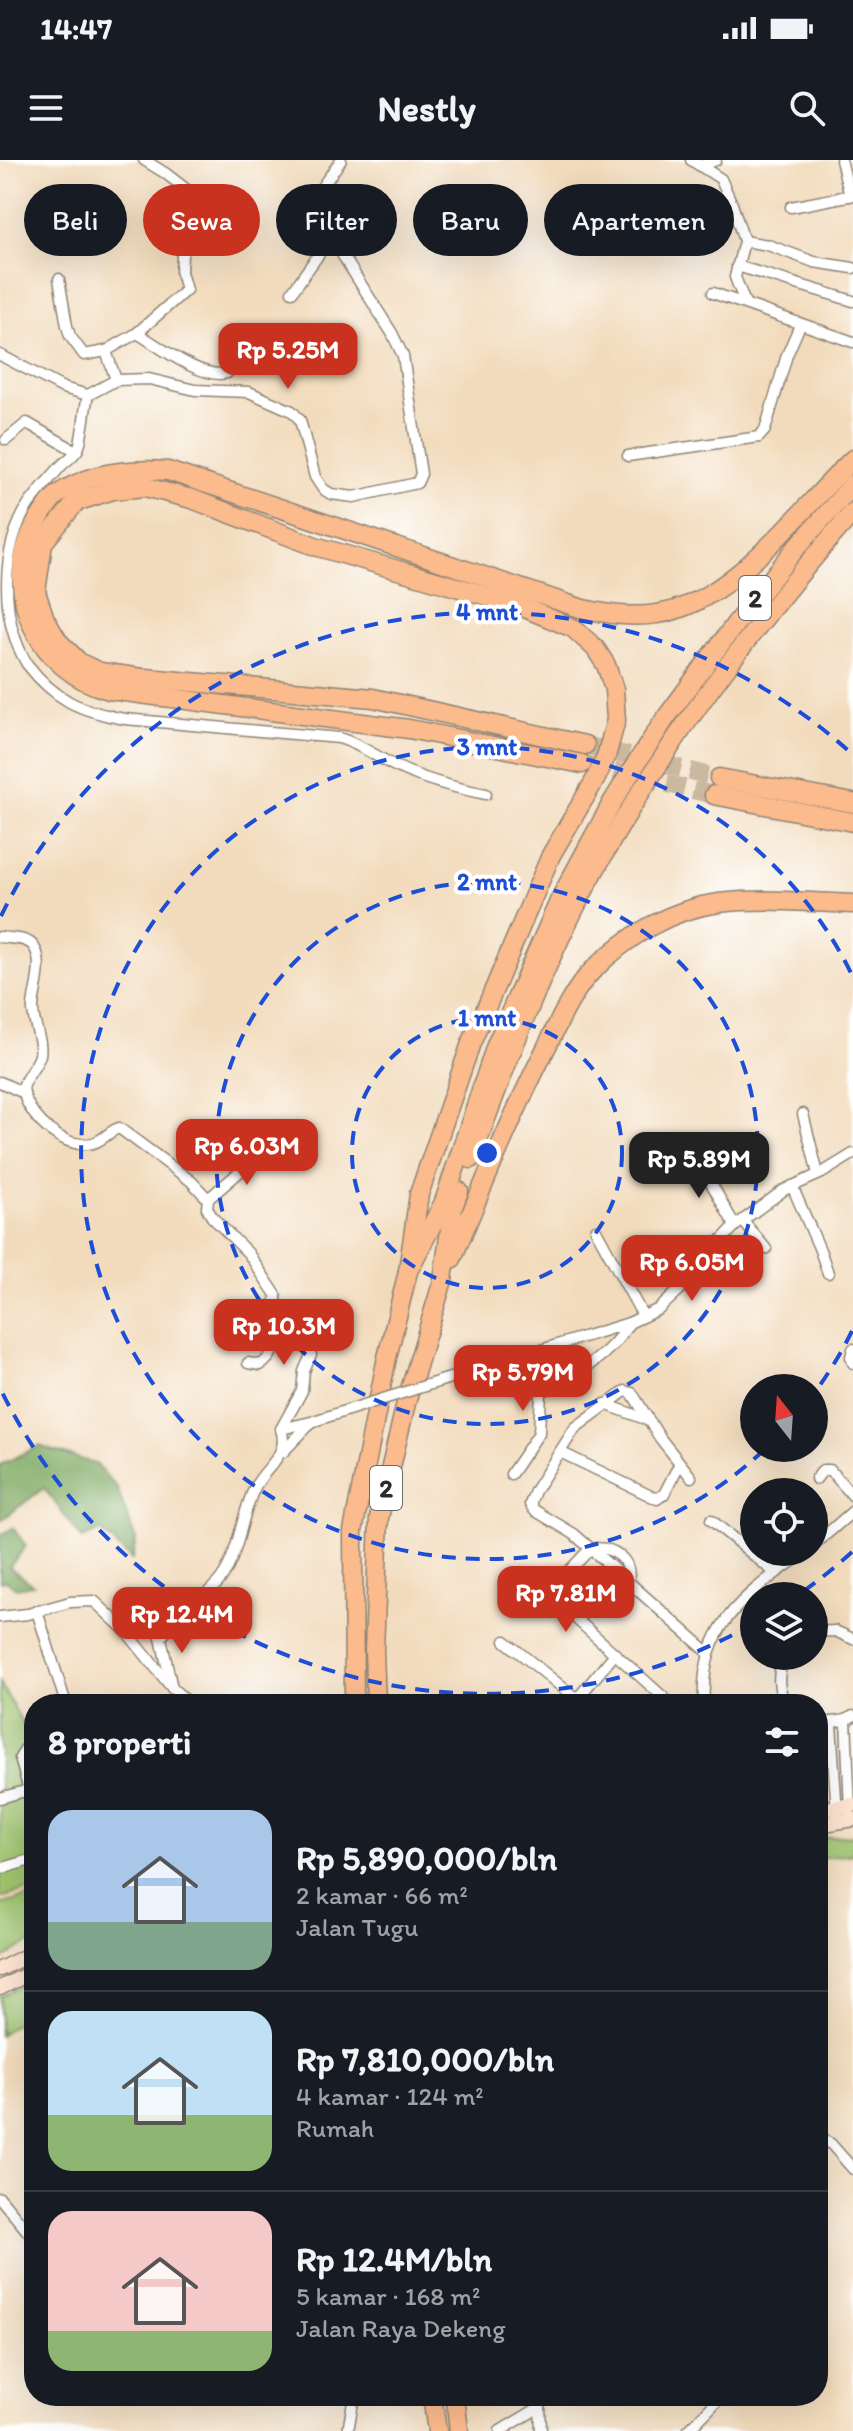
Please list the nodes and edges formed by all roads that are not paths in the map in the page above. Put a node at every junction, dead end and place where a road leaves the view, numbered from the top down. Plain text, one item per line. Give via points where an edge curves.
1 (144, 160) edge
2 (341, 160) edge
3 (716, 160) edge
4 (841, 160) edge
5 (696, 163) edge
6 (324, 184) edge
7 (852, 195) edge
8 (791, 207) dead end
9 (744, 241) junction
10 (318, 256) edge
11 (343, 256) edge
12 (737, 266) junction
13 (853, 268) edge
14 (59, 279) dead end
15 (292, 292) dead end
16 (713, 293) dead end
17 (853, 301) edge
18 (745, 303) junction
19 (800, 325) junction
20 (137, 333) junction
21 (853, 342) edge
22 (106, 351) junction
23 (0, 355) edge
24 (234, 364) dead end
25 (116, 380) junction
26 (88, 395) junction
27 (6, 440) dead end
28 (76, 451) junction
29 (628, 456) dead end
30 (853, 459) edge
31 (853, 484) edge
32 (853, 512) edge
33 (486, 794) dead end
34 (853, 803) edge
35 (853, 822) edge
36 (586, 868) junction
37 (853, 904) edge
38 (0, 937) edge
39 (503, 1050) junction
40 (0, 1082) edge
41 (24, 1093) junction
42 (803, 1114) dead end
43 (265, 1150) dead end
44 (853, 1154) edge
45 (696, 1156) dead end
46 (818, 1174) junction
47 (792, 1186) junction
48 (208, 1199) junction
49 (739, 1224) junction
50 (596, 1230) dead end
51 (766, 1249) dead end
52 (408, 1271) junction
53 (828, 1273) dead end
54 (443, 1280) junction
55 (278, 1307) junction
56 (250, 1312) dead end
57 (643, 1316) junction
58 (629, 1323) junction
59 (275, 1326) junction
60 (853, 1349) edge
61 (248, 1363) dead end
62 (853, 1363) edge
63 (485, 1367) junction
64 (541, 1392) junction
65 (605, 1404) junction
66 (648, 1420) junction
67 (311, 1422) junction
68 (281, 1429) junction
69 (283, 1452) junction
70 (560, 1452) junction
71 (679, 1465) junction
72 (511, 1474) dead end
73 (691, 1477) dead end
74 (817, 1478) edge
75 (853, 1496) edge
76 (853, 1511) edge
77 (711, 1520) dead end
78 (828, 1533) edge
79 (590, 1549) junction
80 (783, 1566) edge
81 (774, 1572) junction
82 (37, 1611) junction
83 (0, 1617) edge
84 (828, 1631) edge
85 (853, 1639) edge
86 (505, 1641) dead end
87 (709, 1653) junction
88 (614, 1655) junction
89 (779, 1670) edge
90 (172, 1688) junction
91 (63, 1694) edge
92 (179, 1694) edge
93 (354, 1694) edge
94 (376, 1694) edge
95 (571, 1694) edge
96 (585, 1694) edge
97 (659, 1694) edge
98 (704, 1694) edge
99 (783, 1694) edge
100 (850, 1718) edge
101 (831, 1724) joint
102 (24, 1792) edge
103 (0, 1798) edge
104 (847, 1813) edge
105 (828, 1821) edge
106 (24, 1862) edge
107 (0, 1869) edge
108 (24, 1957) edge
109 (0, 1969) edge
110 (24, 1976) edge
111 (0, 1988) edge
112 (828, 2143) edge
113 (853, 2169) edge
114 (0, 2198) edge
115 (24, 2227) edge
116 (352, 2406) edge
117 (433, 2406) edge
118 (456, 2406) edge
119 (535, 2406) edge
120 (540, 2406) edge
121 (712, 2406) edge
122 (348, 2431) edge
123 (437, 2431) edge
124 (459, 2431) edge
125 (500, 2431) edge
126 (541, 2431) edge
127 (688, 2431) edge

1 - 20 street via 200,200 182,255 186,290
2 - 6 street
3 - 5 street
4 - 7 street
5 - 9 street via 721,179
7 - 8 street
9 - 12 street
9 - 13 street
10 - 15 street
11 - 25 street via 403,356 421,474 417,483 354,497 331,494 315,477 300,420 292,411 249,392
12 - 17 street
12 - 18 street via 735,277
14 - 22 street via 70,336 84,355
16 - 18 street
18 - 19 street
19 - 21 street
19 - 29 street via 759,437
20 - 22 street
20 - 24 street via 216,375 227,373
22 - 25 street
23 - 26 street
25 - 26 street
26 - 28 street
27 - 28 street via 27,423
28 - 33 street via 27,506 11,536 1,585 6,629 15,649 62,700 125,719 339,738 423,777
30 - 52 highway via 718,590 658,614 583,609 168,471 135,468 76,483 54,498 28,535 19,586 30,632 60,668 91,686 584,754 373,698 100,672 80,663 58,641 36,592 43,543 76,502 145,487 192,499 315,546 515,604 573,628 606,665 616,720 606,757 551,855 470,1046 419,1194
31 - 36 highway, 2 via 699,671 629,775
32 - 36 highway, 2 via 706,693
34 - 35 highway via 716,786
36 - 39 highway, 2
37 - 54 highway via 718,903 636,933 591,972 535,1069
38 - 41 street via 24,940 36,951 32,1011 40,1049
39 - 52 highway, 2 via 444,1202
39 - 54 highway, 2 via 453,1207
40 - 41 street
41 - 48 street via 42,1125 59,1136 89,1144 119,1128
42 - 46 street
43 - 48 street
44 - 46 street
45 - 49 street
46 - 47 street
47 - 49 street
47 - 53 street
48 - 55 street via 212,1217 248,1253 276,1295
49 - 51 street
49 - 57 street via 673,1299
50 - 57 street
52 - 93 highway, 2 via 353,1531
54 - 94 highway, 2 via 379,1518
55 - 56 street
55 - 59 street
57 - 58 street
58 - 63 street
58 - 64 street via 598,1360
59 - 61 street via 271,1356 260,1365
59 - 68 street via 303,1340 311,1355 302,1391
60 - 62 street
63 - 64 street
63 - 67 street, bridge
64 - 72 street via 539,1433
65 - 66 street
65 - 66 street via 628,1391
65 - 70 street via 575,1428
66 - 71 street
67 - 68 street
67 - 69 street
68 - 69 street
69 - 90 street via 255,1489 229,1563 161,1638
70 - 71 street via 657,1499
70 - 79 street via 530,1504
71 - 73 street
74 - 75 street via 830,1470
76 - 78 street
77 - 81 street
79 - 87 street
79 - 88 street via 551,1594
80 - 81 street
81 - 87 street via 727,1616
82 - 83 street
82 - 90 street via 94,1601
82 - 91 street
84 - 85 street
86 - 95 street
87 - 98 street
88 - 96 street
88 - 97 street
89 - 99 street
90 - 92 street
100 - 101 street
100 - 104 street
101 - 104 street
102 - 103 street
104 - 105 street
106 - 107 street
108 - 109 street
110 - 111 street
112 - 113 street
114 - 115 street
116 - 122 street
117 - 123 highway
118 - 124 highway
119 - 125 street
120 - 126 street
121 - 127 street

